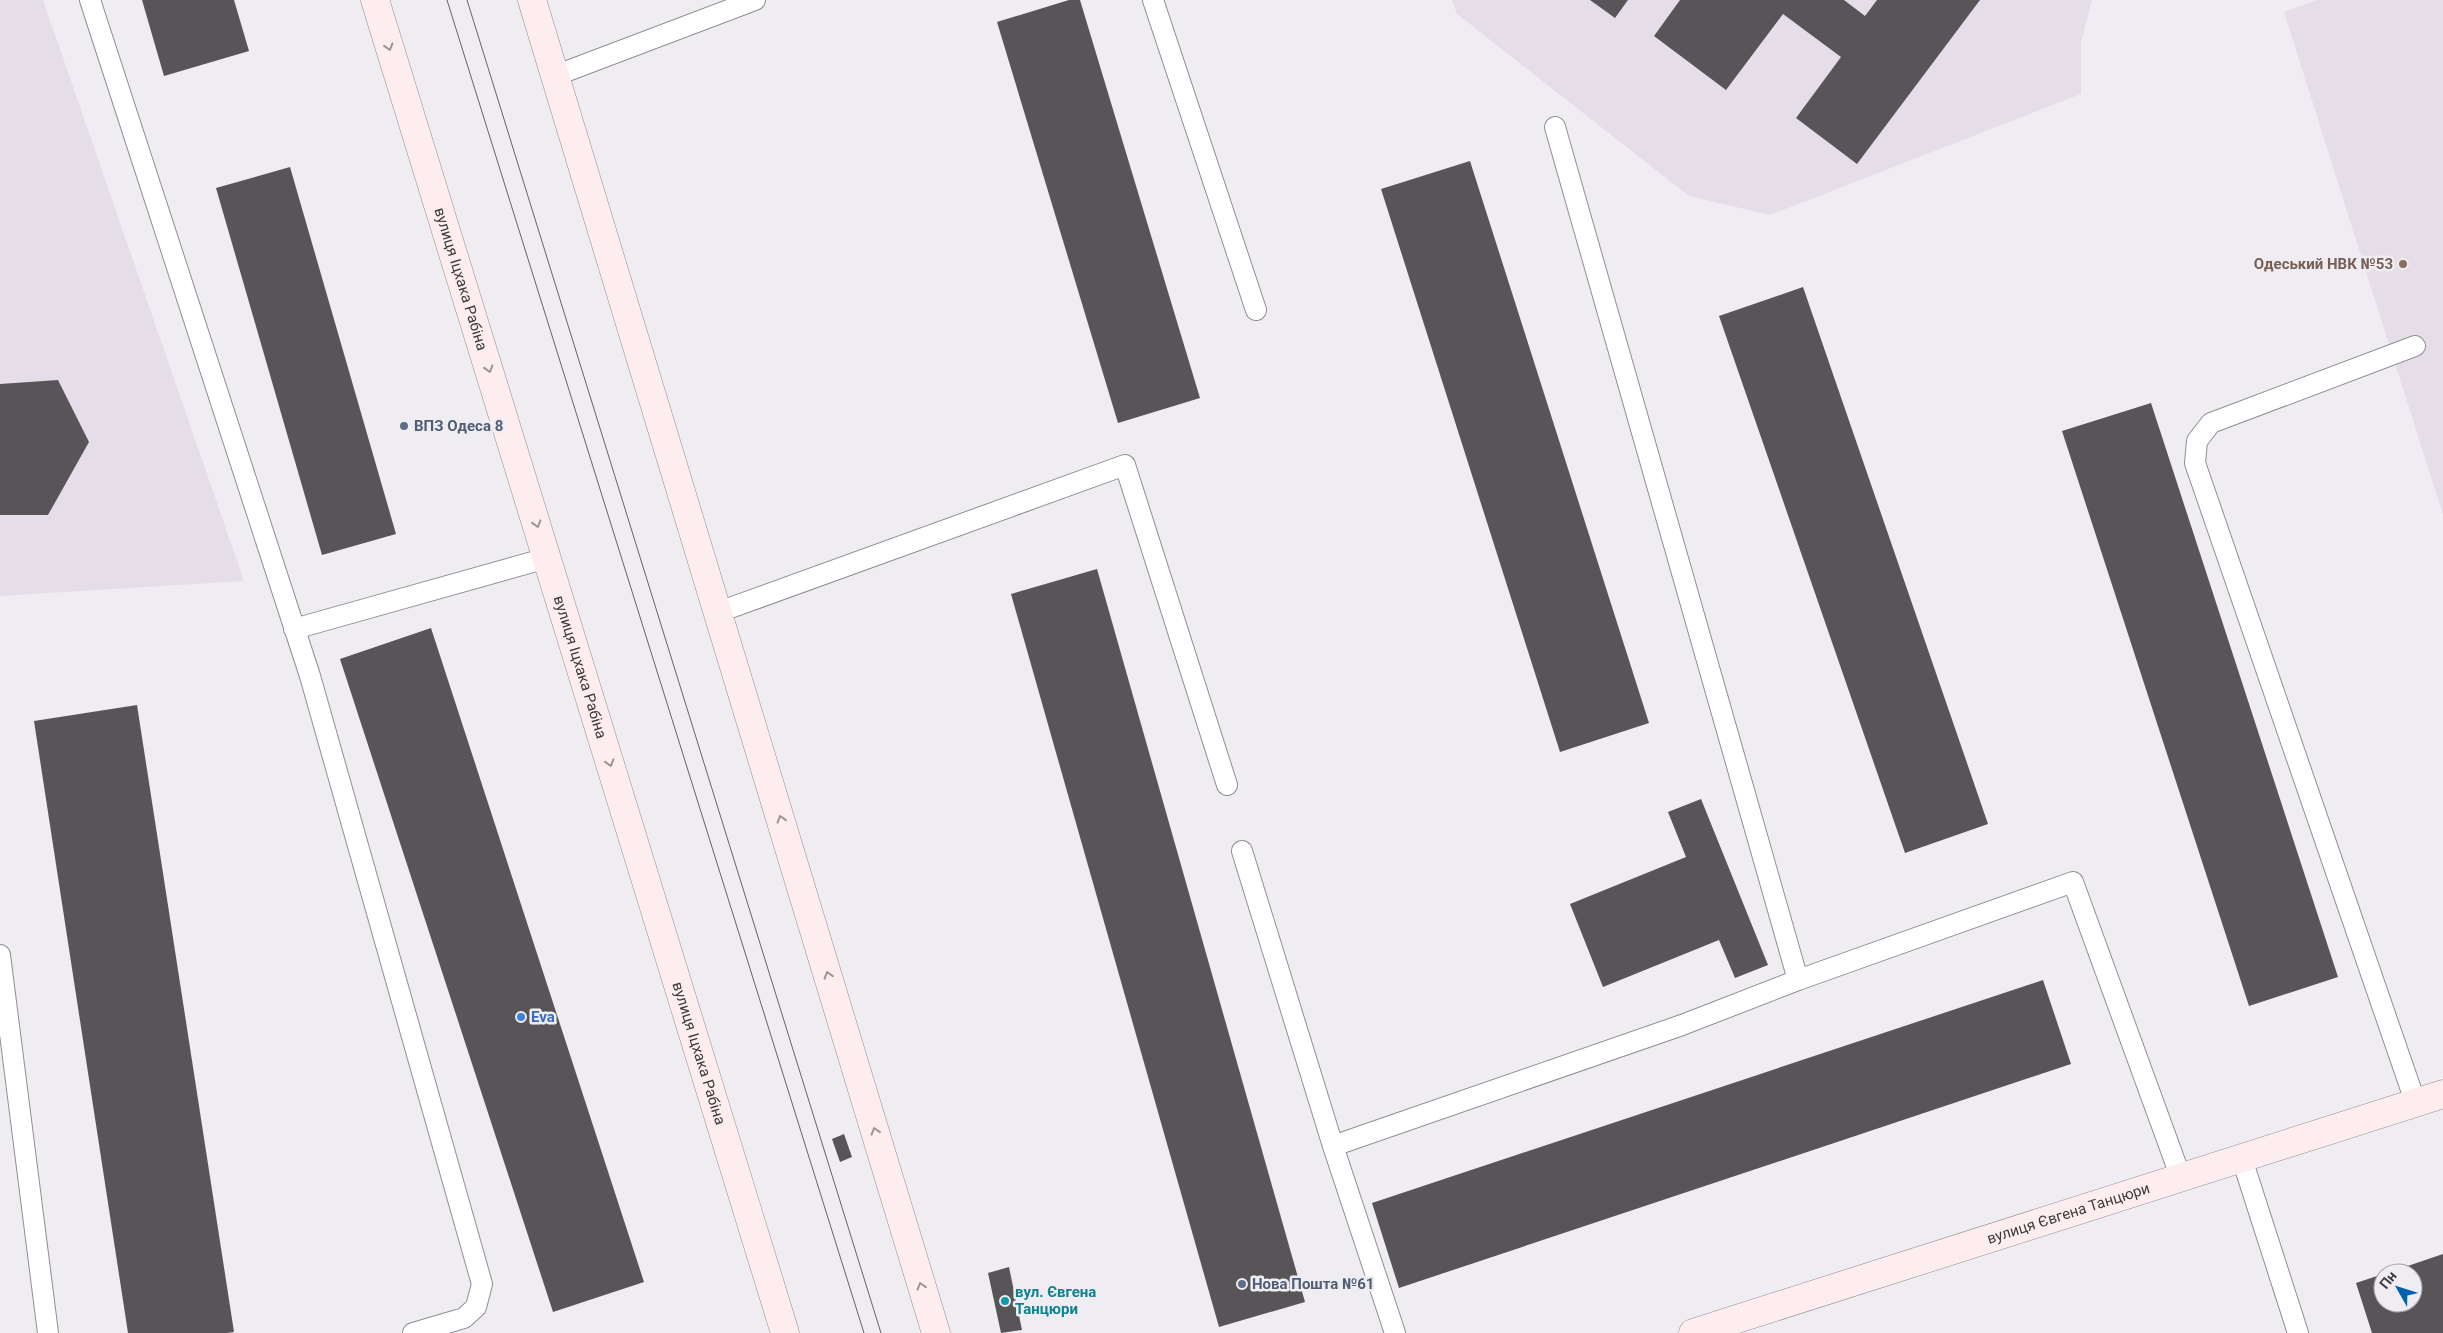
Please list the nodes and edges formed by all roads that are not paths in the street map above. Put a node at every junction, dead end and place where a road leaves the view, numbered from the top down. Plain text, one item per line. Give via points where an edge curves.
1 (90, 0) edge
2 (375, 0) edge
3 (532, 0) edge
4 (755, 0) edge
5 (1153, 0) edge
6 (557, 75) junction
7 (1554, 127) dead end
8 (1256, 310) dead end
9 (2414, 346) dead end
10 (547, 558) junction
11 (719, 612) junction
12 (294, 630) junction
13 (1227, 785) dead end
14 (1242, 851) dead end
15 (0, 955) edge
16 (1798, 980) junction
17 (2443, 1094) edge
18 (2416, 1104) junction
19 (1333, 1146) junction
20 (2242, 1159) junction
21 (2181, 1178) junction
22 (48, 1333) edge
23 (413, 1333) edge
24 (786, 1333) edge
25 (936, 1333) edge
26 (1395, 1333) edge
27 (1693, 1333) edge
28 (2298, 1333) edge

1 - 12 lane
2 -> 10 main road, вулиця Іцхака Рабіна
3 - 6 main road
4 - 6 lane
5 - 8 lane
6 - 11 main road
7 - 16 lane
9 - 18 lane via 2211,423 2197,441 2195,463
10 - 12 lane
10 -> 24 main road, вулиця Іцхака Рабіна
11 - 13 lane via 1125,465
25 -> 11 main road
12 - 23 lane via 482,1284 476,1307 464,1318
14 - 19 lane
15 - 22 lane
16 - 19 lane via 1682,1025
16 - 21 lane via 2073,882
17 - 18 main road, вулиця Євгена Танцюри
18 - 20 main road, вулиця Євгена Танцюри
19 - 26 lane
20 - 21 main road, вулиця Євгена Танцюри
20 - 28 lane
21 - 27 main road, вулиця Євгена Танцюри

